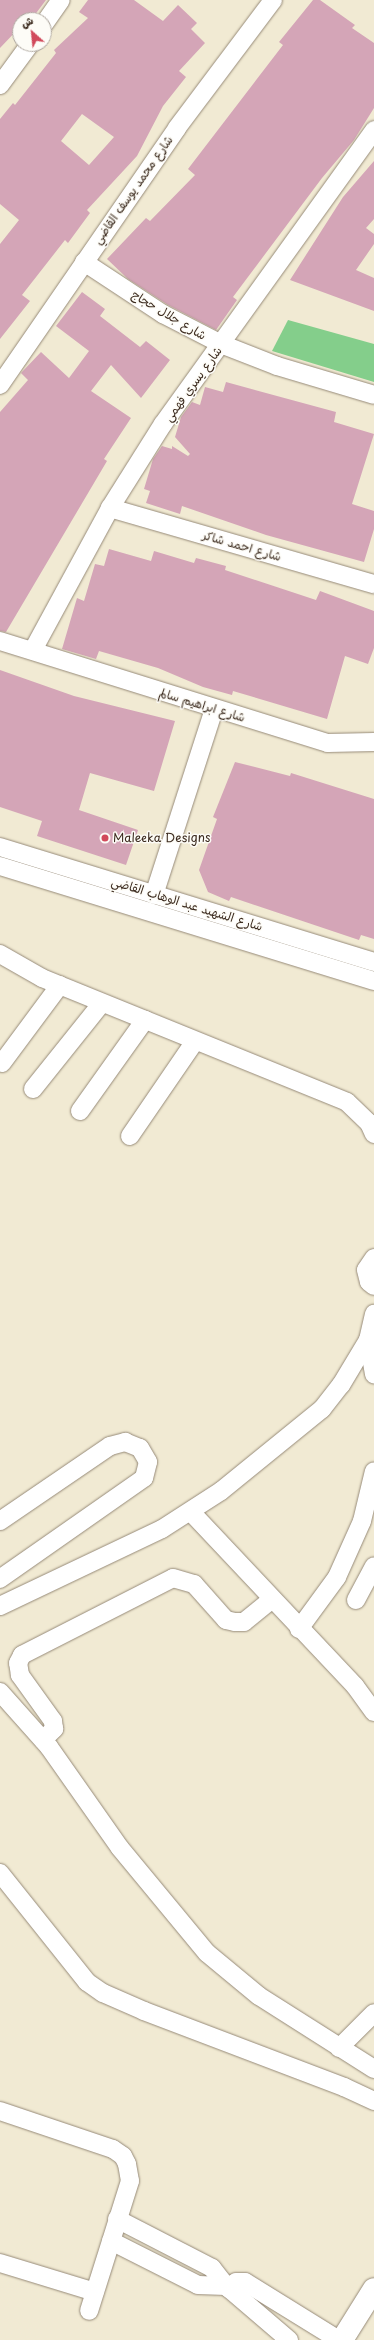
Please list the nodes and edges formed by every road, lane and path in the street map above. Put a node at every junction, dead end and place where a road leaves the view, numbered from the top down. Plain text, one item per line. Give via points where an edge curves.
1 (61, 0) edge
2 (273, 0) edge
3 (52, 13) edge
4 (24, 52) edge
5 (0, 86) edge
6 (374, 132) edge
7 (84, 262) junction
8 (221, 344) junction
9 (0, 385) edge
10 (374, 395) edge
11 (110, 508) junction
12 (374, 584) edge
13 (0, 641) edge
14 (33, 650) junction
15 (214, 709) junction
16 (374, 742) edge
17 (0, 846) edge
18 (0, 866) edge
19 (154, 894) junction
20 (0, 954) edge
21 (374, 962) edge
22 (374, 981) edge
23 (60, 985) junction
24 (102, 1003) junction
25 (145, 1020) junction
26 (195, 1041) junction
27 (2, 1063) dead end
28 (32, 1089) dead end
29 (80, 1111) dead end
30 (374, 1134) edge
31 (130, 1136) dead end
32 (374, 1258) edge
33 (374, 1286) edge
34 (374, 1314) edge
35 (368, 1340) junction
36 (374, 1374) edge
37 (374, 1471) edge
38 (191, 1512) junction
39 (0, 1521) edge
40 (374, 1566) edge
41 (0, 1579) edge
42 (272, 1599) junction
43 (356, 1600) dead end
44 (0, 1606) edge
45 (299, 1629) junction
46 (0, 1692) edge
47 (374, 1712) edge
48 (43, 1740) junction
49 (0, 1874) edge
50 (374, 2013) edge
51 (339, 2048) junction
52 (374, 2070) edge
53 (374, 2101) edge
54 (0, 2111) edge
55 (117, 2219) junction
56 (111, 2241) junction
57 (0, 2263) edge
58 (227, 2288) junction
59 (374, 2288) edge
60 (95, 2292) junction
61 (89, 2312) dead end
62 (289, 2340) edge
63 (340, 2340) edge

1 - 3 street
2 - 7 street, شارع محمد يوسف القاضي via 177,128
4 - 5 street
6 - 8 street, شارع يسري فهمي
7 - 8 street, شارع جلال حجاج via 163,314
7 - 9 street, شارع محمد يوسف القاضي
8 - 10 street, شارع جلال حجاج via 277,366
8 - 11 street, شارع يسري فهمي via 163,424
11 - 12 street, شارع احمد شاكر
11 - 14 street, شارع يسري فهمي
13 - 14 street, شارع ابراهيم سالم
14 - 15 street, شارع ابراهيم سالم
15 - 16 street, شارع ابراهيم سالم via 328,743
15 - 19 street
17 - 19 street, شارع الشهيد عبد الوهاب القاضي
18 - 22 street, شارع الشهيد عبد الوهاب القاضي
19 - 21 street, شارع الشهيد عبد الوهاب القاضي
20 - 23 street
23 - 24 street
23 - 27 street
24 - 25 street
24 - 28 street
25 - 26 street
25 - 29 street
26 - 30 street via 347,1102 369,1123
26 - 31 street
32 - 33 street via 366,1270 366,1276
34 - 35 street
35 - 36 street
35 - 38 street via 341,1385 322,1409 222,1491
37 - 45 street via 362,1521 337,1577
38 - 42 street
38 - 44 street via 125,1548
39 - 41 street via 110,1446 126,1442 140,1448 148,1462 144,1478
40 - 43 street
42 - 45 street
42 - 48 street via 244,1622 235,1622 226,1620 194,1584 173,1578 22,1655 18,1663 20,1675 53,1721 54,1729
45 - 47 street via 355,1686
46 - 48 street
48 - 51 street via 120,1848 207,1953 259,1996
49 - 53 street via 87,1982 103,1993
50 - 51 street
51 - 52 street
54 - 55 street via 113,2150 123,2156 130,2173 130,2181
55 - 56 street
55 - 58 street via 203,2262 219,2275
56 - 58 street via 198,2284
56 - 60 street
57 - 60 street
58 - 62 street
58 - 63 street via 236,2282 245,2282
59 - 63 main road
60 - 61 street

